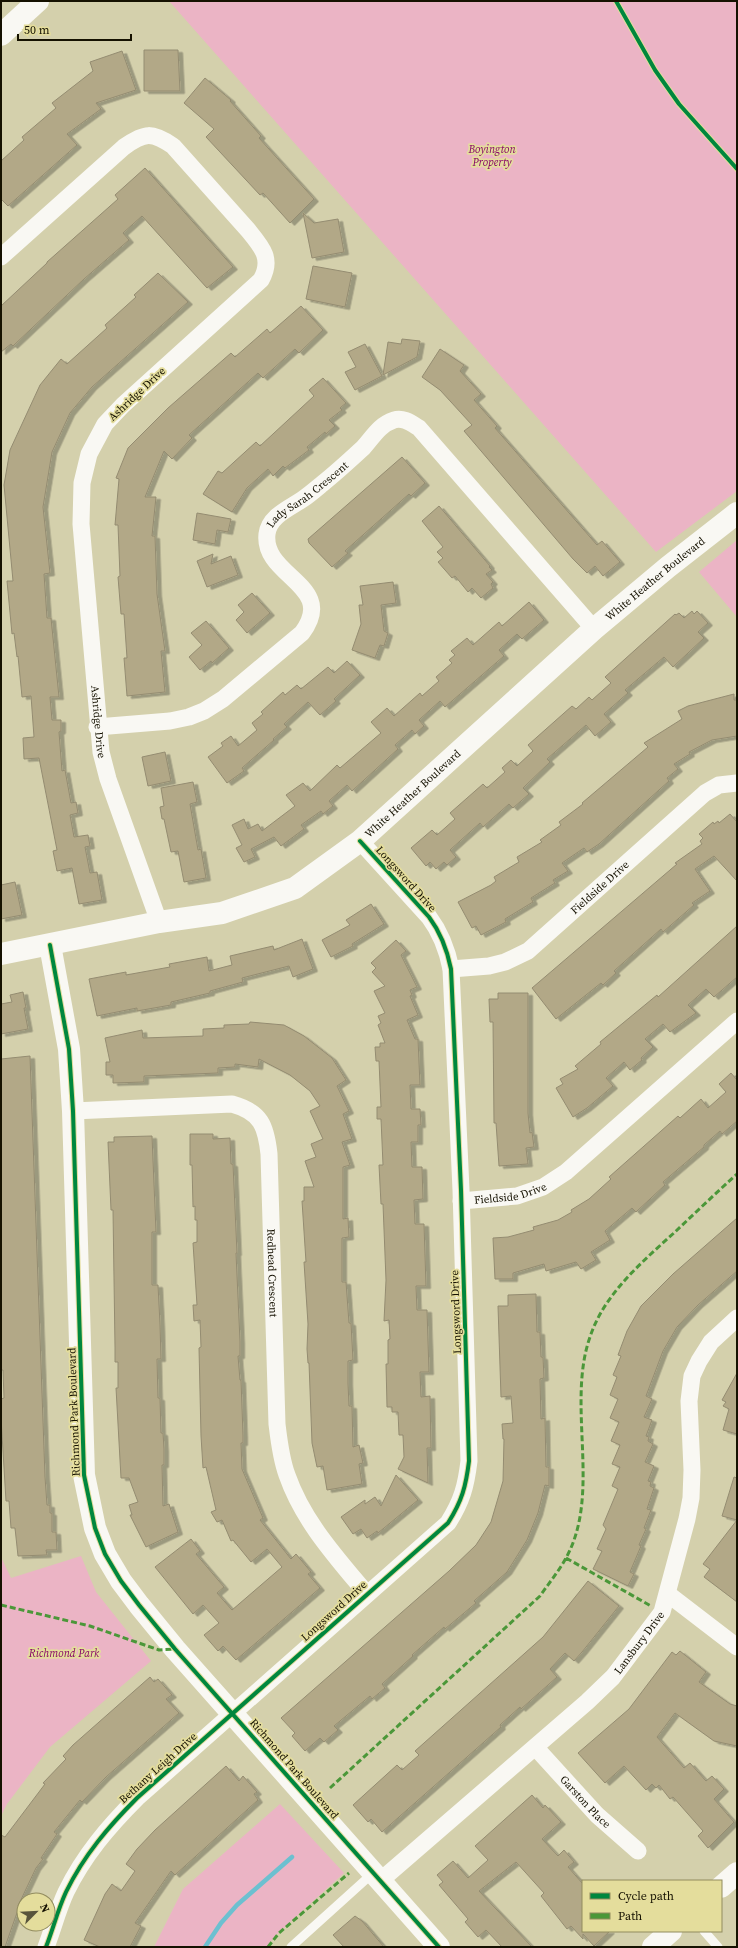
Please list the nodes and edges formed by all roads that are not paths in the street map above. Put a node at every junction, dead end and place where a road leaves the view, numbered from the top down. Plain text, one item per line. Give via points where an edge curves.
1 (38, 1) edge
2 (1, 35) edge
3 (1, 257) edge
4 (737, 514) edge
5 (594, 630) junction
6 (97, 727) junction
7 (737, 783) edge
8 (360, 841) junction
9 (159, 922) junction
10 (50, 945) junction
11 (1, 954) edge
12 (451, 968) junction
13 (737, 1022) edge
14 (74, 1111) junction
15 (461, 1201) junction
16 (737, 1318) edge
17 (366, 1593) junction
18 (668, 1594) junction
19 (737, 1646) edge
20 (233, 1713) junction
21 (536, 1748) junction
22 (638, 1851) dead end
23 (737, 1873) edge
24 (376, 1877) junction
25 (722, 1886) edge
26 (670, 1932) edge
27 (705, 1932) edge
28 (46, 1947) edge
29 (291, 1947) edge
30 (439, 1947) edge
31 (653, 1947) edge
32 (718, 1947) edge

1 - 2 street
3 - 6 street, Ashridge Drive via 124,147 146,135 158,136 173,146 248,230 266,259 266,270 261,280 123,405 105,424 89,454 82,483 81,524
4 - 5 street, White Heather Boulevard via 668,567
5 - 6 street, Lady Sarah Crescent via 419,428 406,420 396,419 378,429 364,447 302,500 282,511 267,532 267,544 271,555 307,593 312,609 309,623 302,633 223,699 204,711 170,721
5 - 8 street, White Heather Boulevard
6 - 9 street, Ashridge Drive via 108,779
7 - 12 street, Fieldside Drive via 719,785 705,793 528,951 505,962 489,966
8 - 9 street, White Heather Boulevard via 295,888 222,913
8 - 12 street, Longsword Drive via 433,922 444,939
9 - 10 street, White Heather Boulevard
10 - 11 street, White Heather Boulevard
10 - 14 street, Richmond Park Boulevard via 69,1049
12 - 15 street, Longsword Drive
13 - 15 street, Fieldside Drive via 566,1172 543,1187 517,1196
14 - 17 street, Redhead Crescent via 232,1104 246,1108 258,1117 267,1133 270,1154 277,1424 280,1450 286,1474 298,1502 318,1534
14 - 20 street, Richmond Park Boulevard via 84,1475 95,1528 105,1554 121,1581 175,1649
15 - 17 street, Longsword Drive via 469,1461 467,1485 460,1505 448,1523
16 - 18 street, Lansbury Drive via 711,1342 692,1376 689,1401 691,1498
17 - 20 street, Longsword Drive
18 - 19 street
18 - 21 street, Lansbury Drive via 662,1612 613,1676
20 - 24 street, Richmond Park Boulevard
20 - 28 street, Bethany Leigh Drive via 110,1825 88,1854 66,1892
21 - 22 street, Garston Place via 597,1815
21 - 24 street, Lansbury Drive
23 - 25 street
24 - 29 lane
24 - 30 street, Richmond Park Boulevard
26 - 31 street
27 - 32 lane

